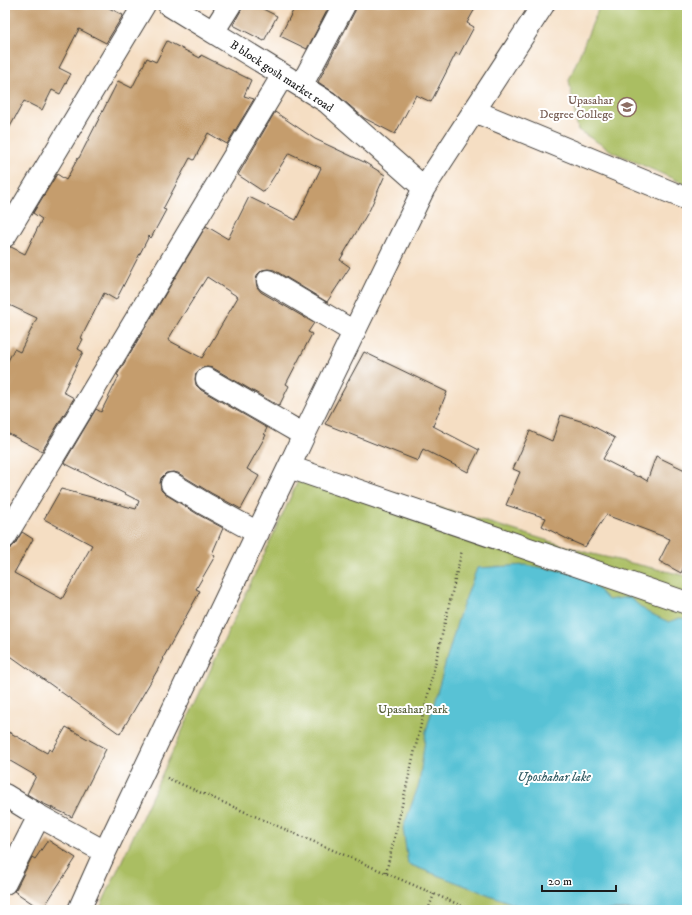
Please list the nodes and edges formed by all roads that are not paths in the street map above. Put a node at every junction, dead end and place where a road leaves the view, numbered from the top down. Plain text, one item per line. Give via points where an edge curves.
1 (144, 5) edge
2 (169, 5) edge
3 (230, 5) edge
4 (344, 5) edge
5 (543, 5) edge
6 (213, 32) junction
7 (283, 75) junction
8 (301, 86) junction
9 (474, 111) junction
10 (424, 188) junction
11 (687, 199) edge
12 (5, 236) edge
13 (268, 280) dead end
14 (354, 332) junction
15 (207, 379) dead end
16 (304, 435) junction
17 (289, 467) junction
18 (172, 484) dead end
19 (258, 533) junction
20 (5, 537) edge
21 (687, 603) edge
22 (5, 794) edge
23 (40, 816) junction
24 (105, 852) junction
25 (5, 883) edge
26 (79, 910) edge

1 - 12 street
2 - 6 street, B block gosh market road
3 - 6 street
4 - 8 street
5 - 9 street
6 - 7 street, B block gosh market road
7 - 8 street, B block gosh market road
7 - 20 street
8 - 10 street, B block gosh market road via 327,102
9 - 10 street
9 - 11 street
10 - 14 street
13 - 14 street
14 - 16 street
15 - 16 street
16 - 17 street
17 - 19 street
17 - 21 street
18 - 19 street
19 - 24 street
22 - 23 street
23 - 24 street
23 - 25 street
24 - 26 street

